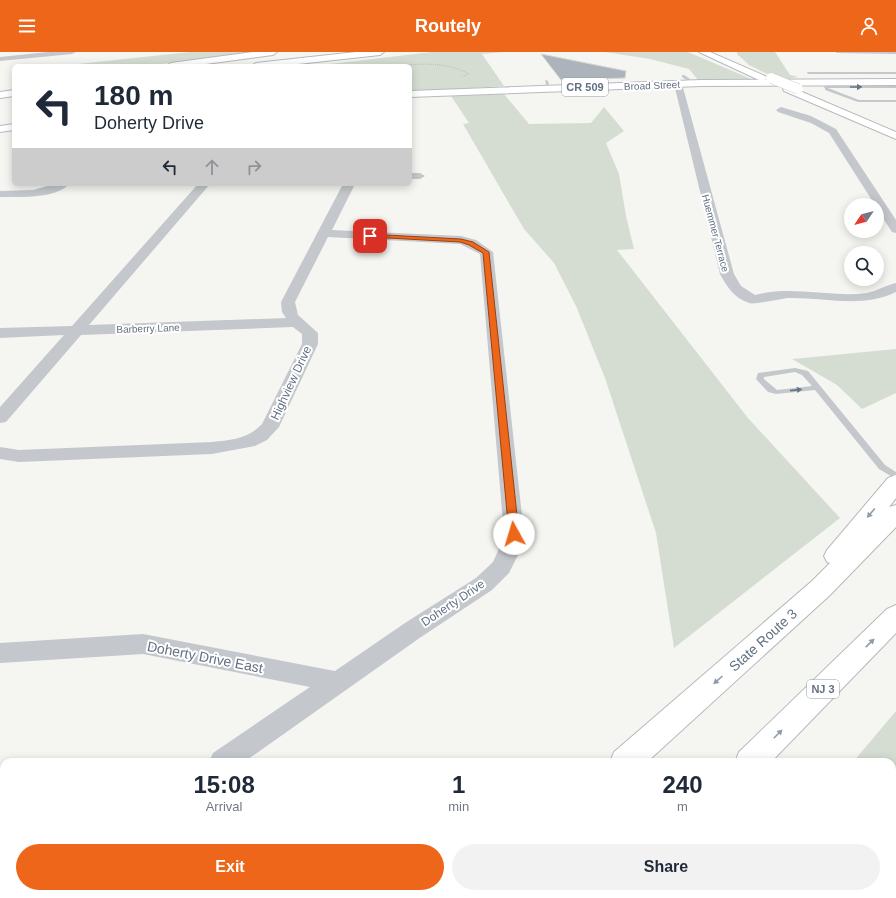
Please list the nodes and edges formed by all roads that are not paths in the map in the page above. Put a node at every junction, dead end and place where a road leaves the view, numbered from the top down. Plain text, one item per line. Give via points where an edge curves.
1 (72, 52) edge
2 (276, 52) edge
3 (380, 52) edge
4 (703, 52) edge
5 (837, 52) edge
6 (352, 53) edge
7 (896, 53) edge
8 (45, 54) edge
9 (734, 55) dead end
10 (0, 59) edge
11 (186, 64) edge
12 (271, 64) edge
13 (808, 73) dead end
14 (767, 78) junction
15 (681, 80) junction
16 (896, 81) edge
17 (12, 84) edge
18 (822, 84) junction
19 (0, 86) edge
20 (793, 89) junction
21 (12, 93) edge
22 (0, 94) edge
23 (412, 94) edge
24 (896, 101) edge
25 (781, 110) dead end
26 (12, 127) edge
27 (0, 129) edge
28 (896, 131) edge
29 (896, 136) edge
30 (60, 186) edge
31 (202, 186) edge
32 (348, 186) edge
33 (0, 194) edge
34 (896, 229) edge
35 (324, 233) junction
36 (896, 287) edge
37 (297, 322) junction
38 (76, 330) junction
39 (0, 333) edge
40 (816, 388) junction
41 (0, 418) edge
42 (0, 453) edge
43 (896, 476) edge
44 (896, 483) edge
45 (896, 513) edge
46 (896, 616) edge
47 (778, 626) junction
48 (0, 653) edge
49 (338, 682) junction
50 (228, 758) edge
51 (630, 758) edge
52 (754, 758) edge

1 - 8 street
2 - 11 main road
3 - 6 main road
4 - 14 main road
5 - 7 lane
6 - 12 main road
8 - 10 street
9 - 14 main road via 743,64
13 - 16 lane via 835,73
14 - 20 main road, bridge
15 - 18 main road, Broad Street / CR 509 via 694,83
15 - 23 main road, Broad Street / CR 509
15 - 36 street, Huemmer Terrace via 727,274 735,289 753,300 789,294 862,297 884,293
16 - 18 main road, Broad Street / CR 509
17 - 19 main road
18 - 24 lane via 826,89 858,101
20 - 28 main road
20 - 29 main road
21 - 22 main road
25 - 34 street via 819,122 833,131
26 - 27 main road
30 - 33 street via 38,193
31 - 38 street
32 - 35 street, Highview Drive
35 - 37 street, Highview Drive via 288,302 288,309
35 - 49 street, Doherty Drive via 461,240 486,252 514,534 501,567 484,584
37 - 38 street, Barberry Lane
37 - 42 street, Highview Drive via 310,333 310,344 270,426 261,436 249,442 212,448 19,456
38 - 39 street, Barberry Lane
38 - 41 street
40 -> 40 lane via 805,374 795,370 761,374 760,379 776,392
40 - 43 lane via 882,467
44 -> 47 main road
45 - 47 main road, State Route 3 via 821,588
52 -> 46 main road, NJ 3
47 -> 51 main road, State Route 3
48 - 49 street, Doherty Drive East via 144,644
49 - 50 street, Doherty Drive

